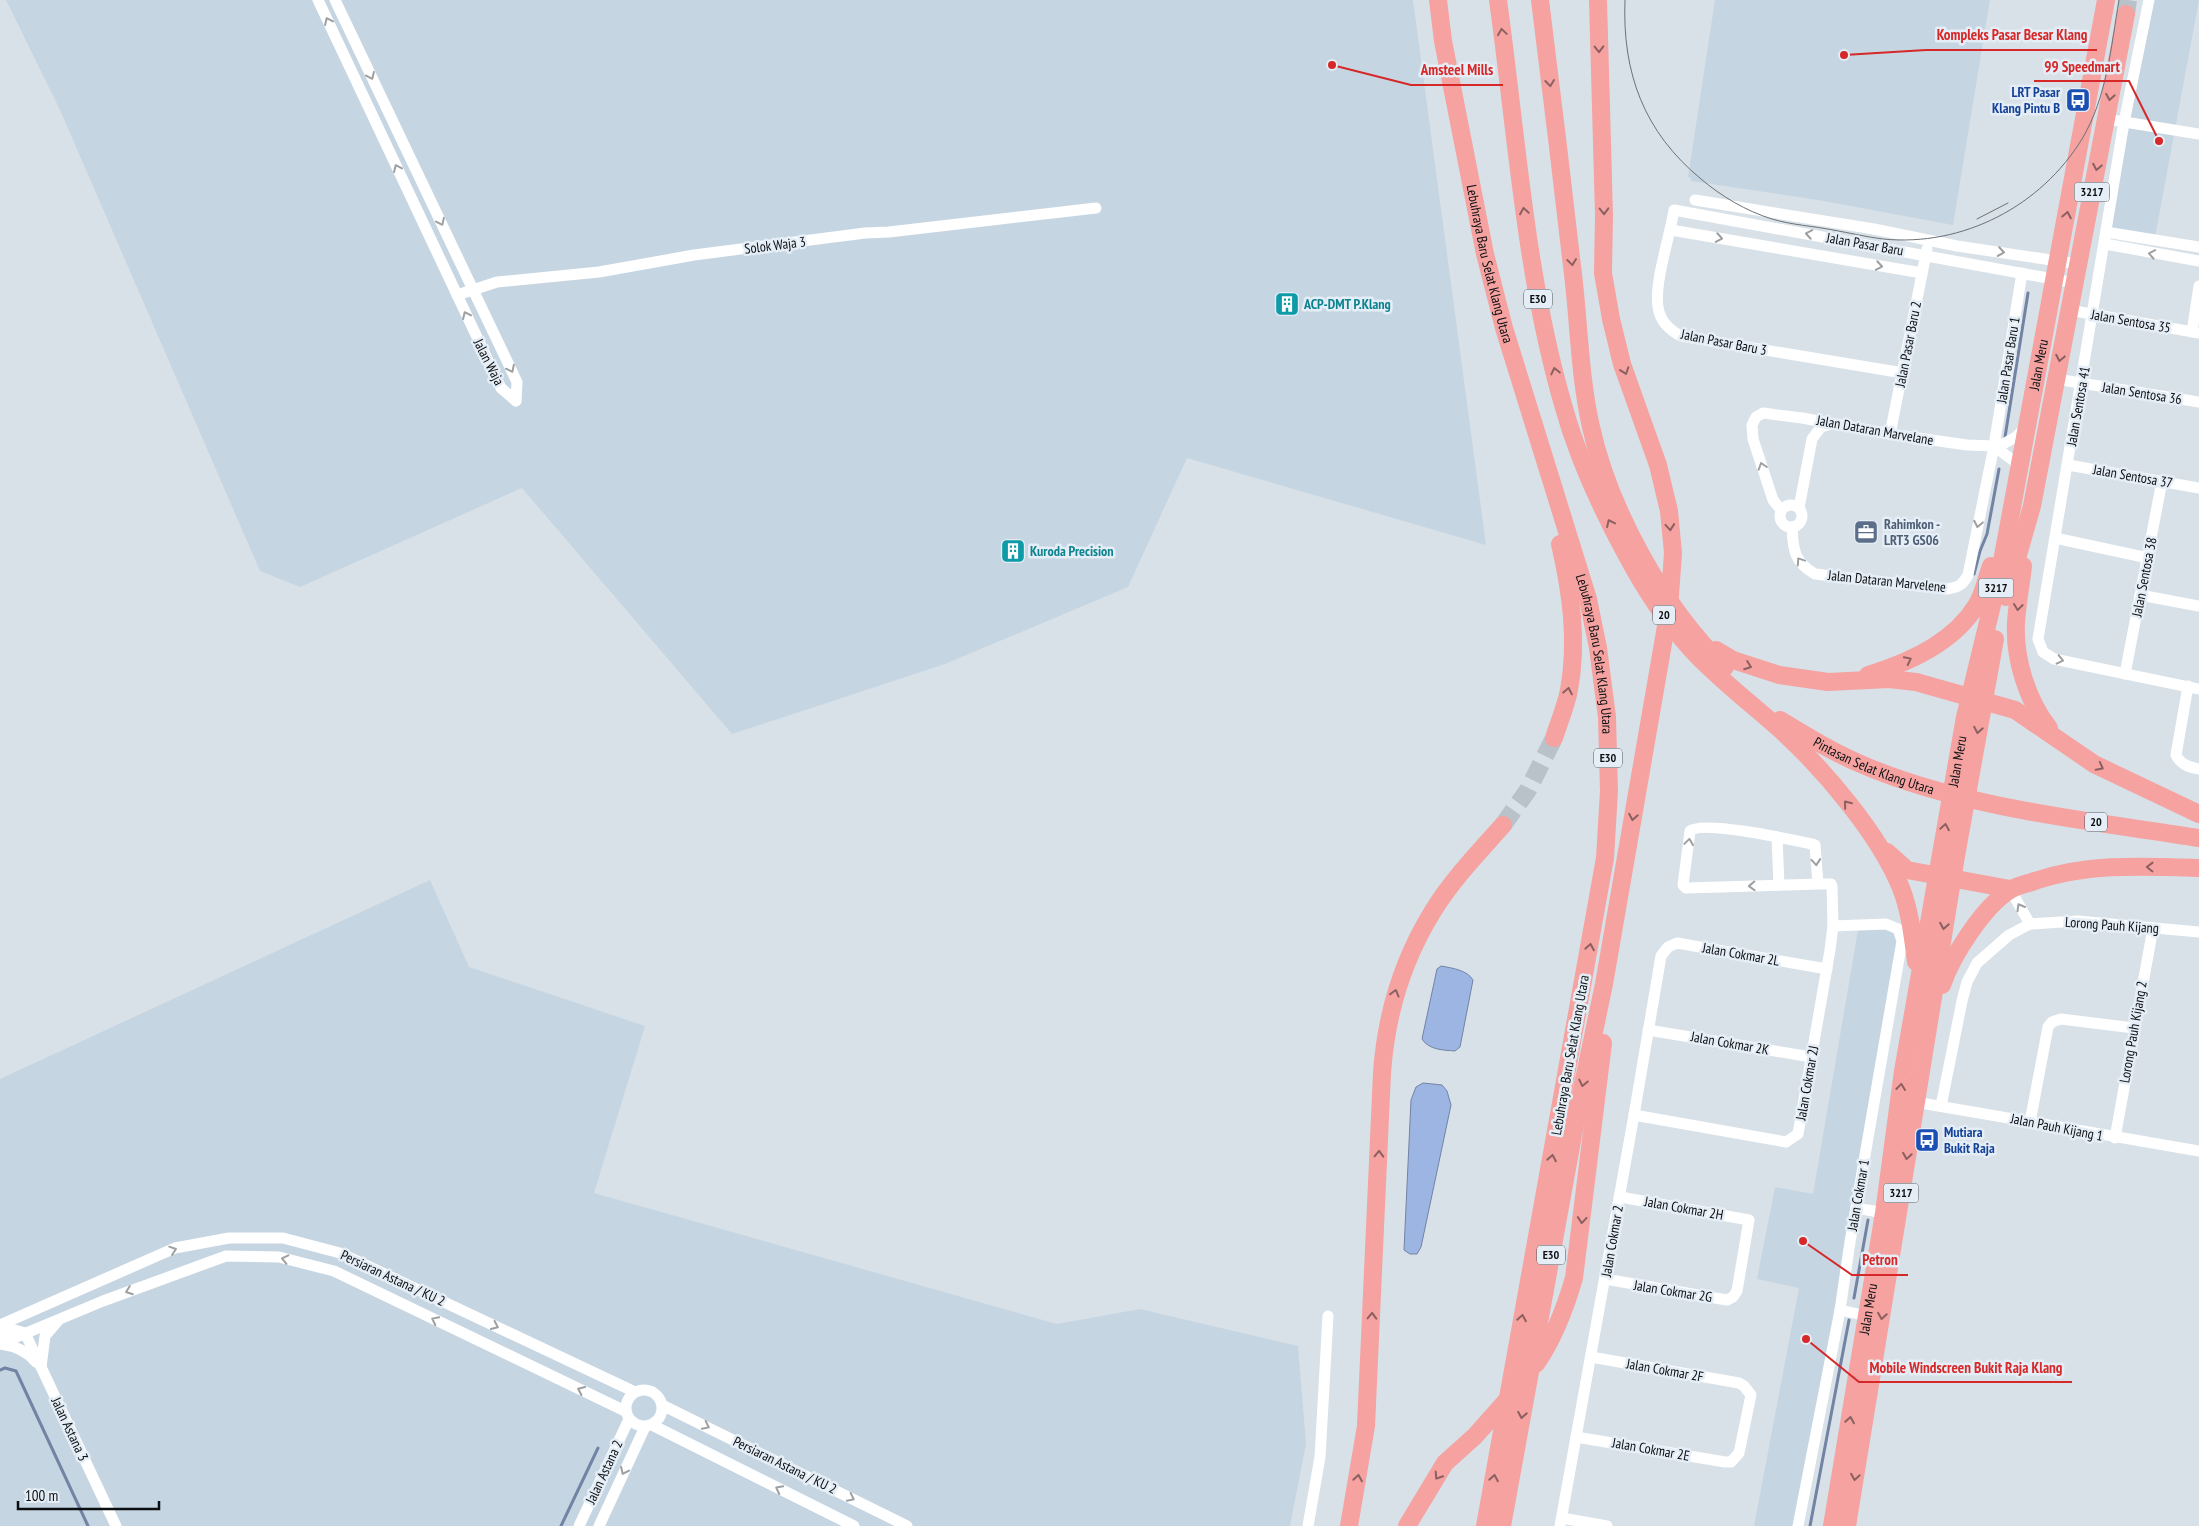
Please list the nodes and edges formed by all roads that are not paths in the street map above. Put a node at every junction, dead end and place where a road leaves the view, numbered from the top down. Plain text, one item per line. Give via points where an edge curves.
1 (318, 0) edge
2 (335, 0) edge
3 (1438, 0) edge
4 (1498, 0) edge
5 (1540, 0) edge
6 (1598, 0) edge
7 (2106, 0) edge
8 (2149, 0) edge
9 (2126, 14) tunnel mouth
10 (2106, 119) junction
11 (2124, 122) junction
12 (2199, 134) edge
13 (1695, 200) dead end
14 (1096, 208) dead end
15 (1674, 210) joint
16 (1671, 230) junction
17 (2106, 232) junction
18 (1929, 240) junction
19 (2105, 244) junction
20 (2199, 247) edge
21 (1926, 255) junction
22 (2058, 261) junction
23 (2199, 261) edge
24 (2078, 264) junction
25 (1922, 273) junction
26 (2022, 273) junction
27 (2055, 280) junction
28 (2074, 283) junction
29 (2199, 286) edge
30 (473, 290) junction
31 (457, 295) junction
32 (2069, 310) junction
33 (2093, 315) junction
34 (2195, 332) edge
35 (1902, 373) junction
36 (2056, 379) junction
37 (2082, 383) junction
38 (2199, 402) edge
39 (1756, 417) joint
40 (1802, 418) junction
41 (1832, 424) junction
42 (2028, 426) junction
43 (1890, 434) junction
44 (1537, 435) junction
45 (1812, 440) junction
46 (1994, 446) junction
47 (2068, 465) junction
48 (1988, 476) joint
49 (2162, 481) junction
50 (2017, 484) junction
51 (2199, 488) edge
52 (2032, 506) junction
53 (1799, 508) junction
54 (1781, 510) junction
55 (1792, 527) junction
56 (2055, 538) junction
57 (2148, 558) junction
58 (1647, 577) junction
59 (2140, 595) junction
60 (2199, 606) edge
61 (1698, 643) junction
62 (1715, 673) junction
63 (2125, 674) junction
64 (1846, 681) junction
65 (2193, 687) edge
66 (1976, 699) junction
67 (1797, 730) junction
68 (1554, 738) tunnel mouth
69 (2059, 740) junction
70 (2194, 768) edge
71 (2199, 814) edge
72 (1861, 821) junction
73 (1503, 825) tunnel mouth
74 (1777, 837) junction
75 (2199, 838) edge
76 (2199, 868) edge
77 (1945, 876) junction
78 (1818, 884) junction
79 (1779, 885) junction
80 (2010, 889) junction
81 (2030, 924) junction
82 (1833, 926) junction
83 (2153, 928) junction
84 (2199, 932) edge
85 (1661, 956) joint
86 (1826, 968) junction
87 (1604, 984) junction
88 (1916, 993) junction
89 (2134, 1028) junction
90 (1648, 1030) junction
91 (1927, 1031) junction
92 (1811, 1057) junction
93 (1915, 1102) junction
94 (1941, 1106) junction
95 (1634, 1115) junction
96 (2030, 1122) junction
97 (2115, 1138) junction
98 (2199, 1152) edge
99 (1620, 1197) junction
100 (1856, 1208) junction
101 (1884, 1213) junction
102 (135, 1265) junction
103 (1605, 1279) junction
104 (1737, 1291) joint
105 (1840, 1310) junction
106 (1328, 1316) dead end
107 (1867, 1316) junction
108 (60, 1318) junction
109 (0, 1325) edge
110 (25, 1333) junction
111 (0, 1340) edge
112 (1591, 1357) junction
113 (41, 1367) junction
114 (635, 1392) junction
115 (662, 1405) junction
116 (627, 1415) junction
117 (648, 1426) junction
118 (1576, 1436) junction
119 (1725, 1462) joint
120 (1561, 1522) edge
121 (1839, 1525) edge
122 (116, 1526) edge
123 (579, 1526) edge
124 (599, 1526) edge
125 (854, 1526) edge
126 (907, 1526) edge
127 (1308, 1526) edge
128 (1349, 1526) edge
129 (1407, 1526) edge
130 (1485, 1526) edge
131 (1502, 1526) edge
132 (1607, 1526) edge
133 (1798, 1526) edge

31 -> 1 street, Jalan Waja
2 -> 30 street, Jalan Waja
3 - 44 highway, Lebuhraya Baru Selat Klang Utara / E30 via 1443,41 1485,254
58 -> 4 highway, E30 via 1626,555 1586,470 1564,409 1536,289
5 -> 58 highway via 1590,426 1600,461
6 -> 87 highway, Lebuhraya Baru Selat Klang Utara / E30 via 1603,273 1622,364 1658,464 1669,511 1673,553 1669,609
22 -> 7 highway, Jalan Meru / 3217
8 - 11 street, Jalan Sentosa 41
9 -> 10 highway, Jalan Meru / 3217
10 - 11 street
10 -> 24 highway, Jalan Meru / 3217
11 - 12 street
11 - 17 street, Jalan Sentosa 41
13 - 18 street
14 - 30 street, Solok Waja 3 via 703,254 599,272 498,282
15 - 16 street, Jalan Pasar Baru 3
21 -> 15 street, Jalan Pasar Baru
16 -> 25 street
16 - 35 street, Jalan Pasar Baru 3 via 1660,275 1658,306 1663,322 1671,331 1681,336
17 - 19 street, Jalan Sentosa 41
17 - 20 street
18 - 21 street, Jalan Pasar Baru 2
18 -> 22 street
23 -> 19 street
19 - 33 street, Jalan Sentosa 41
21 - 25 street, Jalan Pasar Baru 2
21 - 26 street, Jalan Pasar Baru
22 - 24 street
22 - 27 highway, Jalan Meru / 3217
24 - 28 highway, Jalan Meru / 3217
25 - 35 street, Jalan Pasar Baru 2
26 - 27 street, Jalan Pasar Baru
26 - 46 street, Jalan Pasar Baru 1
27 - 28 street, Jalan Pasar Baru
27 - 42 highway, Jalan Meru / 3217
28 - 32 highway, Jalan Meru / 3217
29 - 34 street, Jalan Sentosa 35
30 - 31 street, Solok Waja 3
30 -> 31 street, Jalan Waja via 517,382 516,401 501,388
32 - 33 street, Jalan Sentosa 35
32 -> 36 highway, Jalan Meru / 3217
33 - 34 street, Jalan Sentosa 35
33 - 37 street, Jalan Sentosa 41
35 - 43 street, Jalan Pasar Baru 2
36 - 37 street, Jalan Sentosa 36
36 - 52 highway, Jalan Meru / 3217
37 - 38 street, Jalan Sentosa 36
37 - 47 street, Jalan Sentosa 41
39 - 40 street, Jalan Dataran Marvelane via 1763,413
54 -> 39 street, Jalan Dataran Marvelene via 1773,500 1753,439 1752,424
40 - 41 street, Jalan Dataran Marvelane
40 - 45 street via 1811,431
41 - 43 street, Jalan Dataran Marvelane
41 - 45 street via 1821,428
42 - 46 street via 2011,441
42 - 50 highway, Jalan Meru / 3217
43 - 46 street, Jalan Dataran Marvelane
68 -> 44 highway via 1569,690 1572,610
130 -> 44 highway, Lebuhraya Baru Selat Klang Utara / E30 via 1605,858 1609,791 1607,717 1598,648 1590,609
45 - 53 street, Jalan Dataran Marvelene
46 - 48 street, Jalan Pasar Baru 1
46 - 50 street via 2015,462
47 - 49 street, Jalan Sentosa 37
47 - 56 street, Jalan Sentosa 41
48 -> 55 street, Jalan Dataran Marvelene via 1968,575 1964,584 1957,588 1815,574 1797,559 1792,544
49 - 51 street, Jalan Sentosa 37
49 - 57 street, Jalan Sentosa 38
64 -> 50 highway via 1906,661 1958,629 1977,605
50 - 66 highway, Jalan Meru / 3217
52 - 66 highway, Jalan Meru / 3217
52 -> 69 highway via 2016,625 2018,652 2033,702
53 - 54 street via 1790,505
53 - 55 street, Jalan Dataran Marvelene via 1801,522
54 - 55 street, Jalan Dataran Marvelene via 1779,517 1782,523
56 - 57 street
56 -> 63 street, Jalan Sentosa 41 via 2039,646 2054,659
57 - 59 street, Jalan Sentosa 38
58 - 61 highway, 20
59 - 60 street
59 - 63 street, Jalan Sentosa 38
61 - 62 highway, 20
61 -> 64 highway via 1733,660 1779,675 1828,682
61 - 67 highway, 20
62 - 67 highway, Pintasan Selat Klang Utara / 20 via 1754,704
72 -> 62 highway via 1805,754
63 - 65 street, Jalan Sentosa 41
64 - 66 highway via 1916,682
65 - 70 street via 2176,755 2178,760
66 - 69 highway via 2015,710
66 - 77 highway, Jalan Meru / 3217
67 - 75 highway, Pintasan Selat Klang Utara / 20 via 1841,755 1920,786 1993,804
69 -> 71 highway via 2094,764
72 - 77 highway via 1907,870
72 - 88 highway via 1901,888 1912,932
128 -> 73 highway via 1366,1426 1381,1082 1387,1029 1402,971 1433,910
74 -> 78 street via 1815,845
74 - 79 street
79 -> 74 street via 1686,888 1682,885 1692,829 1714,827
76 -> 80 highway via 2145,866 2074,870
77 - 80 highway
77 - 88 highway, Jalan Meru / 3217
77 -> 91 highway, Jalan Meru / 3217
78 - 79 street
78 - 82 street, Jalan Cokmar 2J via 1832,886
81 -> 80 street
80 - 91 highway via 1966,936 1947,970
81 - 83 street, Lorong Pauh Kijang via 2078,921
81 - 94 street, Lorong Pauh Kijang via 1993,948 1977,963 1967,982
82 - 86 street, Jalan Cokmar 2J
82 - 100 street, Jalan Cokmar 1 via 1889,925 1898,929 1902,941
83 - 84 street, Lorong Pauh Kijang
83 - 89 street, Lorong Pauh Kijang 2
85 - 86 street, Jalan Cokmar 2L via 1676,943
85 - 90 street, Jalan Cokmar 2
86 - 92 street, Jalan Cokmar 2J
87 -> 129 highway via 1608,1007 1578,1253 1565,1308 1553,1336 1533,1368 1475,1436 1446,1463
87 -> 131 highway, Lebuhraya Baru Selat Klang Utara / E30 via 1578,1108
101 -> 88 highway, Jalan Meru / 3217
89 - 96 street via 2061,1019 2052,1022 2048,1027
89 - 97 street, Lorong Pauh Kijang 2
90 - 92 street, Jalan Cokmar 2K
90 - 95 street, Jalan Cokmar 2
91 - 93 highway, Jalan Meru / 3217
92 - 95 street, Jalan Cokmar 2J via 1798,1134 1786,1142
93 - 94 street, Jalan Pauh Kijang 1
93 -> 121 highway, Jalan Meru / 3217 via 1850,1508
94 - 96 street, Jalan Pauh Kijang 1
95 - 99 street, Jalan Cokmar 2
96 - 97 street, Jalan Pauh Kijang 1
97 - 98 street, Jalan Pauh Kijang 1
99 - 103 street, Jalan Cokmar 2
99 - 104 street, Jalan Cokmar 2H via 1749,1220
100 - 101 street
100 - 105 street, Jalan Cokmar 1
101 - 107 highway, Jalan Meru / 3217
102 - 109 street, Persiaran Astana / KU 2
102 - 110 street via 94,1289 38,1314 32,1318
102 -> 114 street, Persiaran Astana / KU 2 via 175,1248 228,1238 283,1238 340,1253
103 - 104 street, Jalan Cokmar 2G via 1726,1300
103 - 112 street, Jalan Cokmar 2
105 - 107 street
105 - 133 street, Jalan Cokmar 1
106 - 127 street via 1320,1457
121 -> 107 highway, Jalan Meru / 3217
108 - 110 street, Persiaran Astana / KU 2
108 - 113 street via 45,1336
116 -> 108 street, Persiaran Astana / KU 2 via 334,1271 279,1257 226,1256
110 - 111 street via 11,1329
110 - 113 street, Jalan Astana 3
111 - 113 street via 30,1354
112 - 118 street, Jalan Cokmar 2
112 - 119 street, Jalan Cokmar 2F via 1744,1386 1751,1395 1739,1453 1731,1462
113 - 122 street, Jalan Astana 3
114 - 115 street via 652,1392
114 - 116 street via 627,1400
115 - 117 street via 660,1416
115 -> 126 street, Persiaran Astana / KU 2
116 - 117 street via 638,1426
116 - 123 street, Jalan Astana 2
117 -> 124 street, Jalan Astana 2
125 -> 117 street, Persiaran Astana / KU 2
118 - 119 street, Jalan Cokmar 2E
118 - 120 street, Jalan Cokmar 2
120 - 132 street

